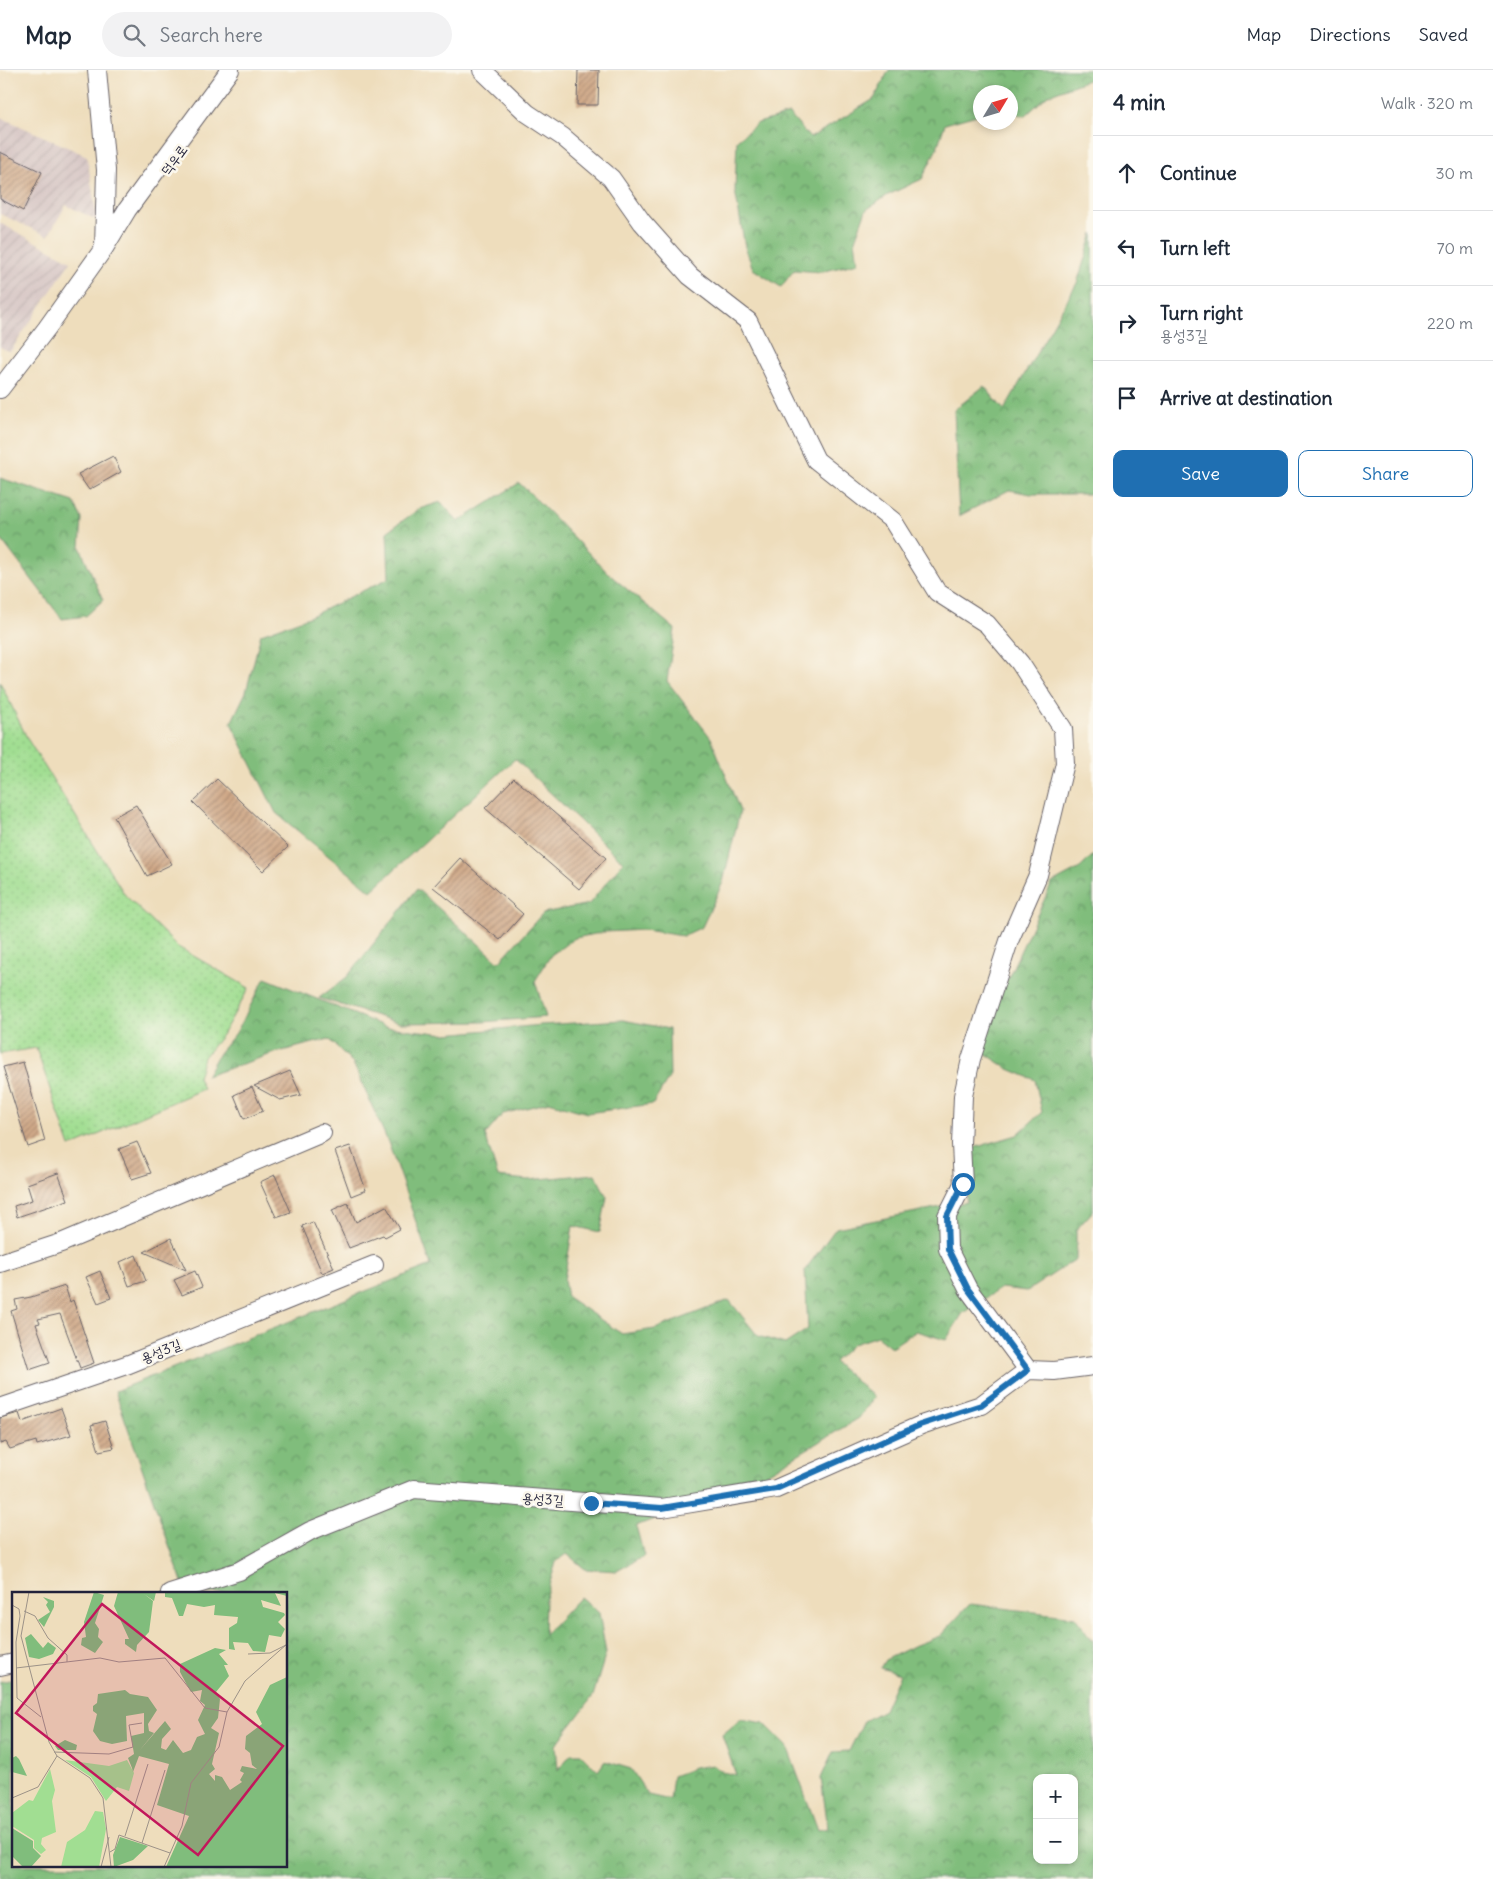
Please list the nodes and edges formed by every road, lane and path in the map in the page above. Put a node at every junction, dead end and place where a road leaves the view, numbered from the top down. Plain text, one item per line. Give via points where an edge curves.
1 (96, 70) edge
2 (230, 70) edge
3 (240, 70) edge
4 (482, 70) edge
5 (104, 248) junction
6 (0, 390) edge
7 (322, 1133) dead end
8 (0, 1263) edge
9 (374, 1265) dead end
10 (1093, 1366) edge
11 (1028, 1370) junction
12 (0, 1408) edge
13 (173, 1592) edge

1 - 5 street via 106,170
2 - 5 street, 덕우로 via 127,210
3 - 5 street, 덕우로 via 134,216
4 - 11 street via 527,113 563,136 611,178 642,222 690,276 748,321 816,460 893,521 937,592 987,624 1020,663 1063,729 1064,764 1038,875 1010,941 970,1059 963,1096 963,1184 947,1216 948,1249 968,1289
5 - 6 street, 덕우로
7 - 8 street via 61,1243
9 - 12 street, 용성3길 via 129,1364
10 - 11 street via 1054,1371
11 - 13 street, 용성3길 via 981,1405 920,1425 776,1489 662,1508 414,1490 310,1531 239,1571

